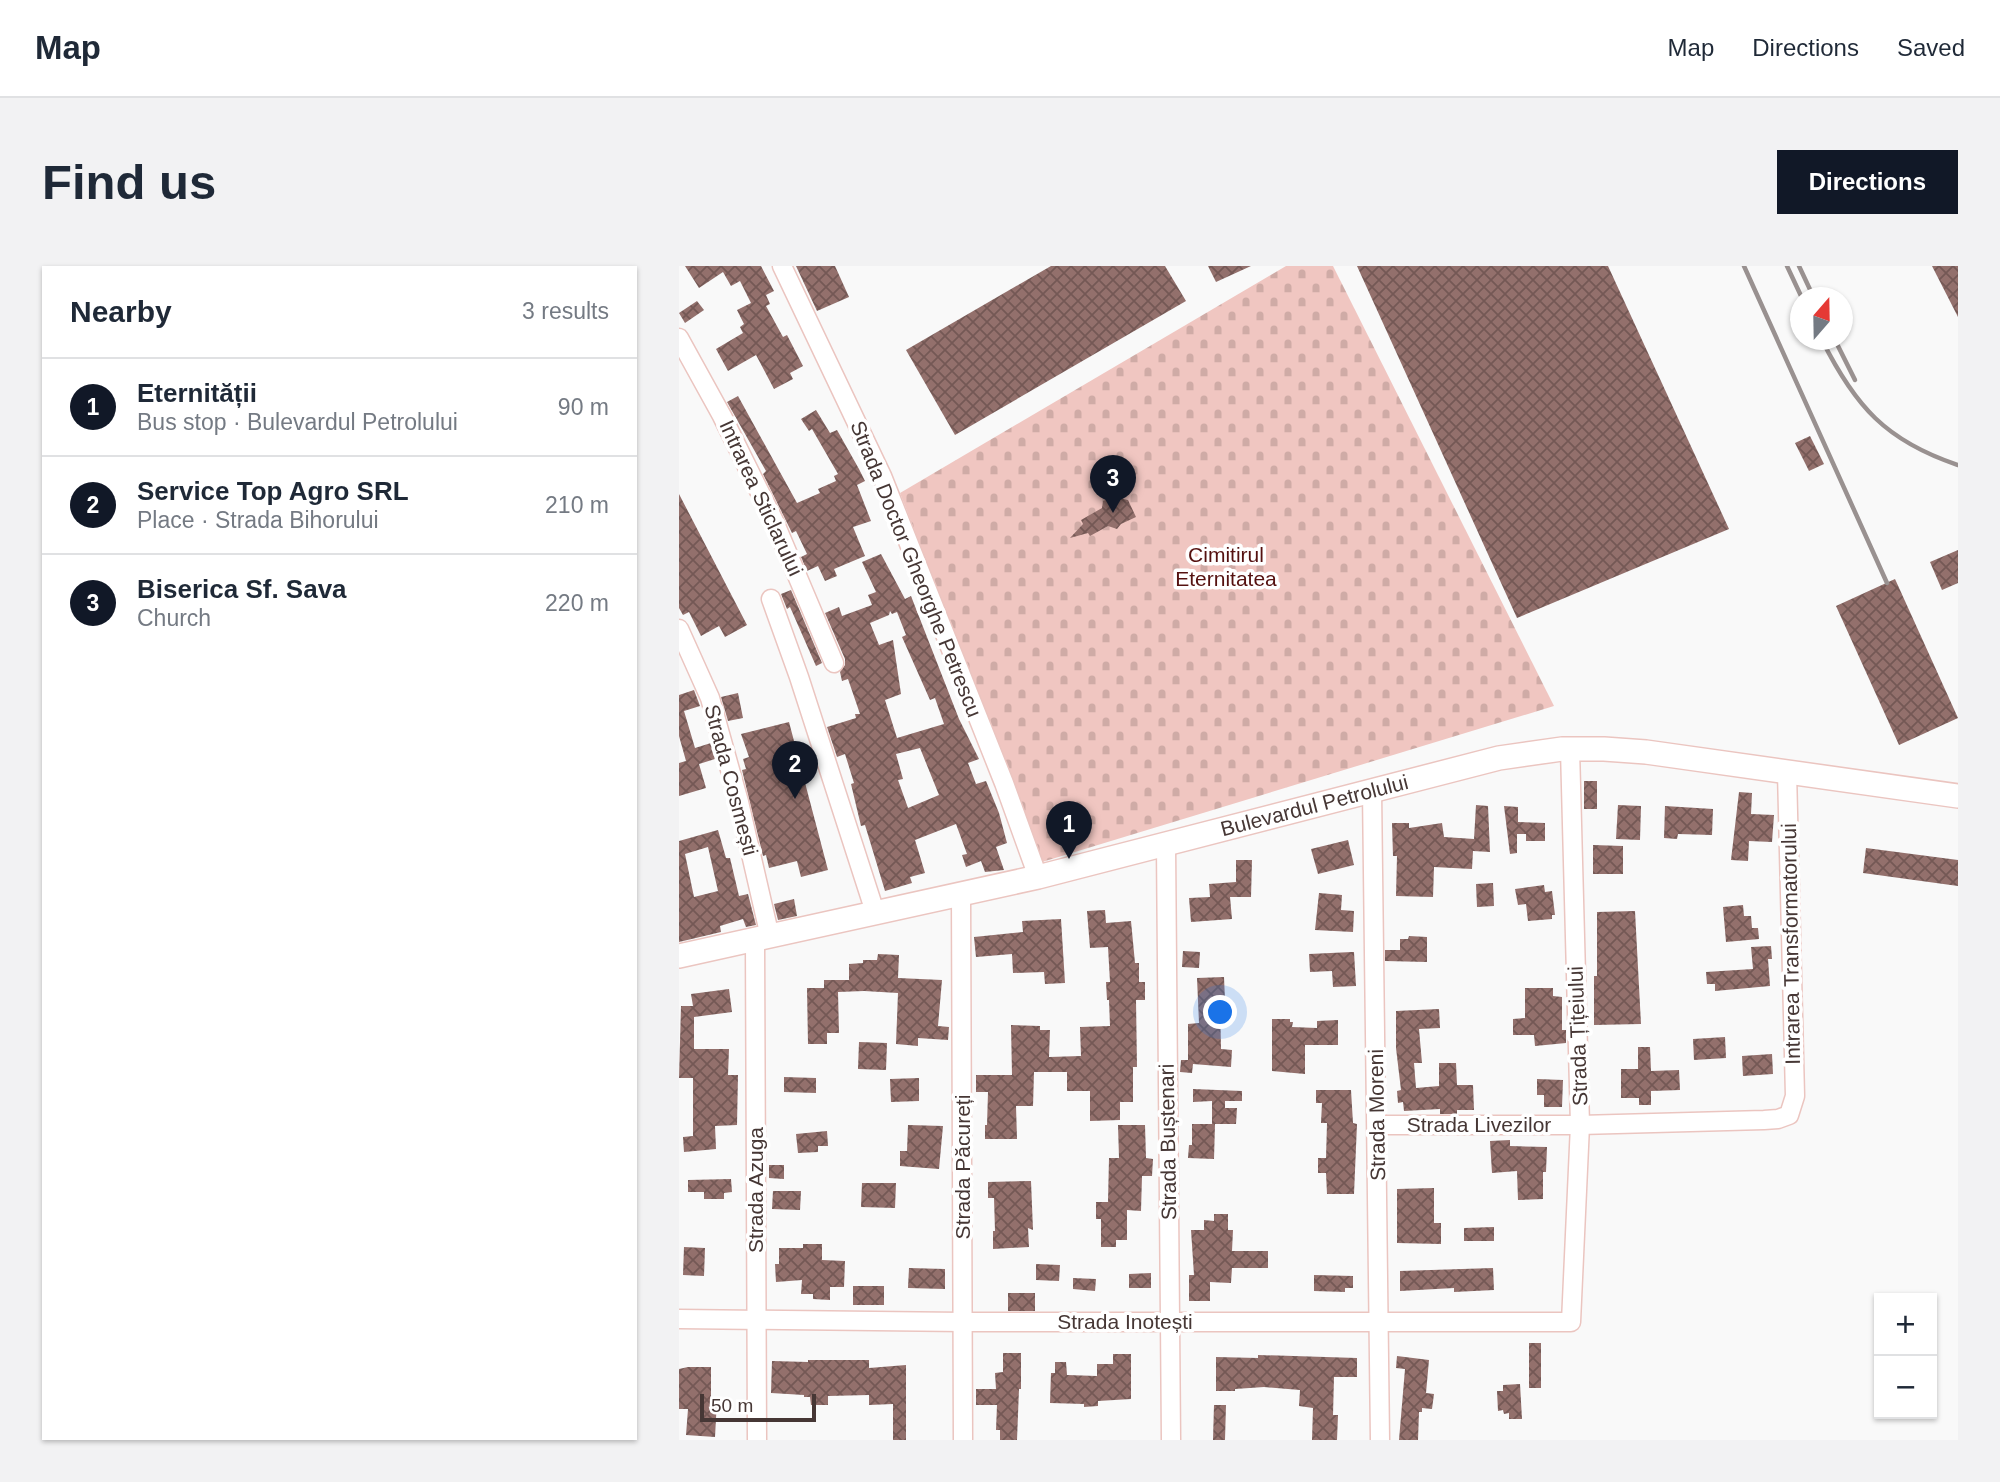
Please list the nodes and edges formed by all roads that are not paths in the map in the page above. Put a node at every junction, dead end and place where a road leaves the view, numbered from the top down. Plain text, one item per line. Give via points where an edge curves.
1 (782, 266) edge
2 (679, 338) edge
3 (771, 599) dead end
4 (679, 629) edge
5 (834, 663) dead end
6 (1570, 749) junction
7 (1787, 772) junction
8 (1371, 790) junction
9 (1958, 796) edge
10 (1166, 845) junction
11 (1038, 877) junction
12 (961, 894) junction
13 (875, 912) junction
14 (763, 938) junction
15 (679, 956) edge
16 (1789, 1115) joint
17 (1378, 1125) junction
18 (1580, 1125) junction
19 (679, 1319) edge
20 (757, 1320) junction
21 (964, 1322) junction
22 (1170, 1322) junction
23 (1380, 1322) junction
24 (1571, 1322) joint
25 (757, 1440) edge
26 (963, 1440) edge
27 (1171, 1440) edge
28 (1380, 1440) edge

1 - 11 street, Strada Doctor Gheorghe Petrescu via 882,476
2 - 5 street, Intrarea Sticlarului via 774,521
3 - 13 street
4 - 14 street, Strada Cosmești via 710,698 739,802
6 - 7 street, Bulevardul Petrolului via 1646,752
6 - 8 street, Bulevardul Petrolului via 1499,758
6 - 18 street, Strada Țițeiului
7 - 9 street, Bulevardul Petrolului
7 - 16 street, Intrarea Transformatorului via 1795,1096
8 - 10 street, Bulevardul Petrolului
8 - 17 street, Strada Moreni
10 - 11 street, Bulevardul Petrolului
10 - 22 street, Strada Buștenari
11 - 12 street, Bulevardul Petrolului
12 - 13 street, Bulevardul Petrolului
12 - 21 street, Strada Păcureți
13 - 14 street, Bulevardul Petrolului
14 - 15 street, Bulevardul Petrolului
14 - 20 street, Strada Azuga
16 - 18 street, Strada Livezilor via 1764,1120
17 - 18 street, Strada Livezilor
17 - 23 street, Strada Moreni
18 - 24 street, Strada Țițeiului
19 - 20 street, Strada Inotești
20 - 21 street, Strada Inotești
20 - 25 street, Strada Azuga
21 - 22 street, Strada Inotești
21 - 26 street, Strada Păcureți
22 - 23 street, Strada Inotești
22 - 27 street, Strada Buștenari
23 - 24 street, Strada Inotești
23 - 28 street, Strada Moreni

